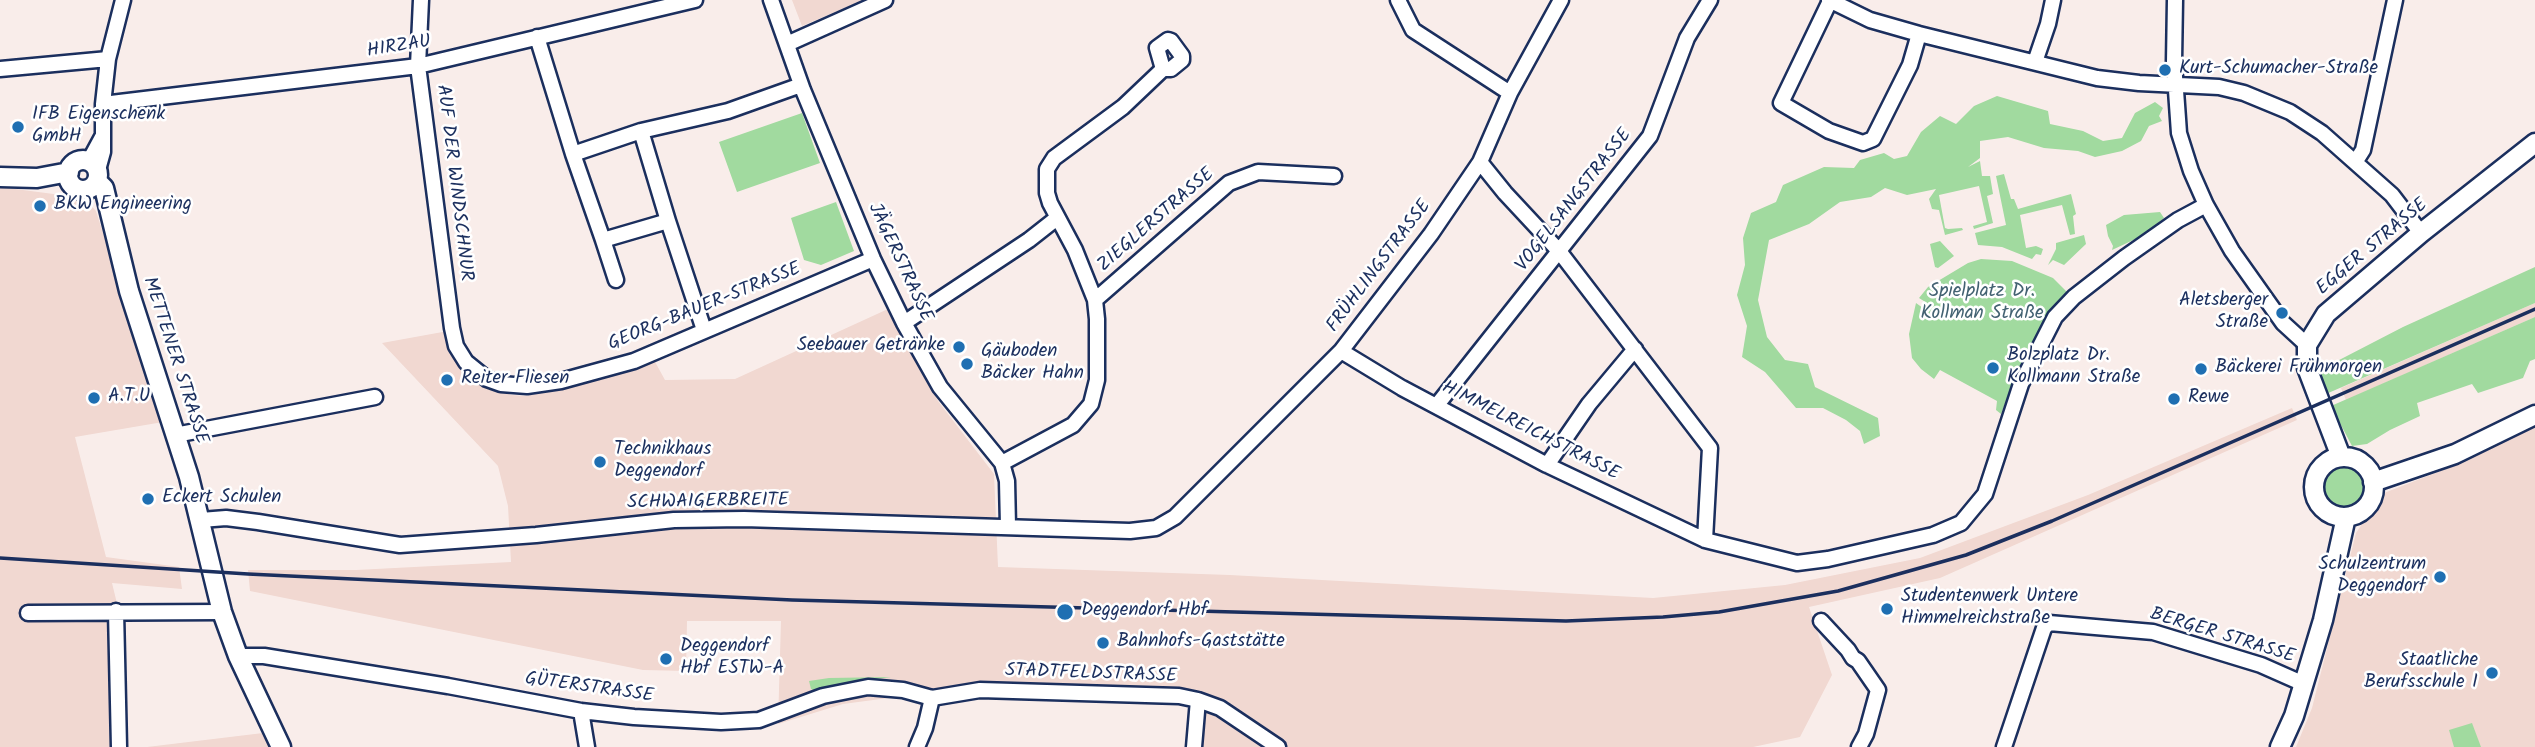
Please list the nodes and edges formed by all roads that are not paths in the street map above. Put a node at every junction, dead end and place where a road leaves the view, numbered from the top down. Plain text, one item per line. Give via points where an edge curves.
1 (123, 0) edge
2 (421, 0) edge
3 (695, 0) edge
4 (771, 0) edge
5 (885, 0) edge
6 (1398, 0) edge
7 (1561, 0) edge
8 (1710, 0) edge
9 (2053, 0) edge
10 (2175, 0) edge
11 (2395, 0) edge
12 (1830, 1) edge
13 (1919, 34) junction
14 (537, 37) junction
15 (787, 44) junction
16 (108, 60) junction
17 (2035, 62) junction
18 (418, 66) junction
19 (0, 69) edge
20 (1164, 69) dead end
21 (2175, 84) junction
22 (801, 85) junction
23 (1510, 93) junction
24 (103, 104) junction
25 (641, 131) junction
26 (2535, 143) edge
27 (573, 154) junction
28 (2356, 161) junction
29 (1480, 162) junction
30 (93, 175) junction
31 (1334, 176) dead end
32 (0, 177) edge
33 (70, 177) junction
34 (2206, 205) junction
35 (1058, 218) junction
36 (668, 221) junction
37 (2421, 233) junction
38 (603, 240) junction
39 (1559, 251) junction
40 (873, 259) junction
41 (617, 281) dead end
42 (1095, 300) junction
43 (904, 324) junction
44 (452, 328) joint
45 (704, 330) junction
46 (2307, 345) junction
47 (1636, 348) junction
48 (1340, 351) junction
49 (375, 397) dead end
50 (1437, 405) junction
51 (2535, 415) edge
52 (175, 435) junction
53 (2341, 457) junction
54 (1002, 463) junction
55 (1547, 466) junction
56 (2373, 482) junction
57 (1175, 517) joint
58 (2346, 517) junction
59 (201, 520) junction
60 (1009, 526) junction
61 (1705, 540) junction
62 (116, 611) junction
63 (222, 612) junction
64 (28, 613) dead end
65 (1821, 621) dead end
66 (238, 656) junction
67 (2304, 684) junction
68 (932, 698) junction
69 (1198, 700) junction
70 (581, 711) junction
71 (119, 747) edge
72 (281, 747) edge
73 (587, 747) edge
74 (917, 747) edge
75 (1194, 747) edge
76 (1278, 747) edge
77 (1859, 747) edge
78 (2004, 747) edge
79 (2280, 747) edge

1 - 16 street, METTENER STRASSE
2 - 18 street, AUF DER WINDSCHNUR
3 - 14 street, HIRZAU
4 - 15 street, JÄGERSTRASSE
5 - 15 street
6 - 23 street via 1413,30
7 - 23 street, FRÜHLINGSTRASSE
8 - 39 street, VOGELSANGSTRASSE via 1687,38 1650,136
9 - 17 street
10 - 21 street
11 - 28 street via 2363,150
12 - 13 street via 1870,20
12 - 13 street via 1781,103 1829,131 1864,143 1873,139 1910,65
13 - 17 street
14 - 18 street, HIRZAU
14 - 27 street
15 - 22 street, JÄGERSTRASSE
16 - 19 street
16 - 24 street, METTENER STRASSE
17 - 21 street via 2097,78
18 - 24 street, HIRZAU
18 - 44 street, AUF DER WINDSCHNUR
20 - 35 street via 1123,107 1054,158 1047,169 1047,193
21 - 28 street via 2244,93 2290,113
21 - 34 street via 2179,133
22 - 25 street via 728,111
22 - 40 street, JÄGERSTRASSE
23 - 29 street, FRÜHLINGSTRASSE
24 - 30 street, METTENER STRASSE via 103,152
25 - 27 street
25 - 36 street
26 - 37 street, EGGER STRASSE
27 - 38 street
28 - 37 street via 2392,195
29 - 39 street
29 - 48 street, FRÜHLINGSTRASSE
30 - 33 street via 79,189
30 - 33 street via 78,161 72,165
30 - 52 street, METTENER STRASSE via 104,188 129,291
31 - 42 street, ZIEGLERSTRASSE via 1258,172 1229,183
32 - 33 street
34 - 46 street via 2278,317
34 - 61 street, HIMMELREICHSTRASSE via 2124,258 2055,317 2021,384 1985,494 1961,523 1933,535 1797,563
35 - 42 street
35 - 43 street
36 - 38 street
36 - 45 street
37 - 46 street, EGGER STRASSE via 2326,314
38 - 41 street
39 - 47 street
39 - 50 street, VOGELSANGSTRASSE
40 - 43 street, JÄGERSTRASSE
40 - 45 street, GEORG-BAUER-STRASSE
42 - 54 street, ZIEGLERSTRASSE via 1097,380 1091,404 1073,425
43 - 54 street, JÄGERSTRASSE via 940,387
44 - 45 street, GEORG-BAUER-STRASSE via 456,346 477,372 515,386 561,381 634,361
46 - 53 street via 2307,368
47 - 55 street via 1588,404
47 - 61 street via 1710,448
48 - 50 street, HIMMELREICHSTRASSE
48 - 57 street, FRÜHLINGSTRASSE
49 - 52 street
50 - 55 street, HIMMELREICHSTRASSE
51 - 56 street via 2455,454
52 - 59 street, METTENER STRASSE
53 - 56 street via 2365,466
53 - 58 street via 2318,471 2314,489 2321,506
54 - 60 street, JÄGERSTRASSE
55 - 61 street, HIMMELREICHSTRASSE
56 - 58 street via 2370,501
57 - 60 street, SCHWAIGERBREITE via 1156,528 1130,531
58 - 67 street
59 - 60 street, SCHWAIGERBREITE via 226,518 400,545 674,520
59 - 63 street, METTENER STRASSE
62 - 63 street
62 - 64 street
62 - 71 street
63 - 66 street, METTENER STRASSE
65 - 77 street via 1878,690
66 - 70 street, GÜTERSTRASSE via 264,656
66 - 72 street, METTENER STRASSE
67 - 78 street, BERGER STRASSE via 2261,665 2153,632 2049,623
67 - 79 street
68 - 69 street, STADTFELDSTRASSE via 980,690
68 - 70 street, GÜTERSTRASSE via 868,687 823,696 760,720 721,722
68 - 74 street
69 - 75 street
69 - 76 street, STADTFELDSTRASSE via 1220,708
70 - 73 street

